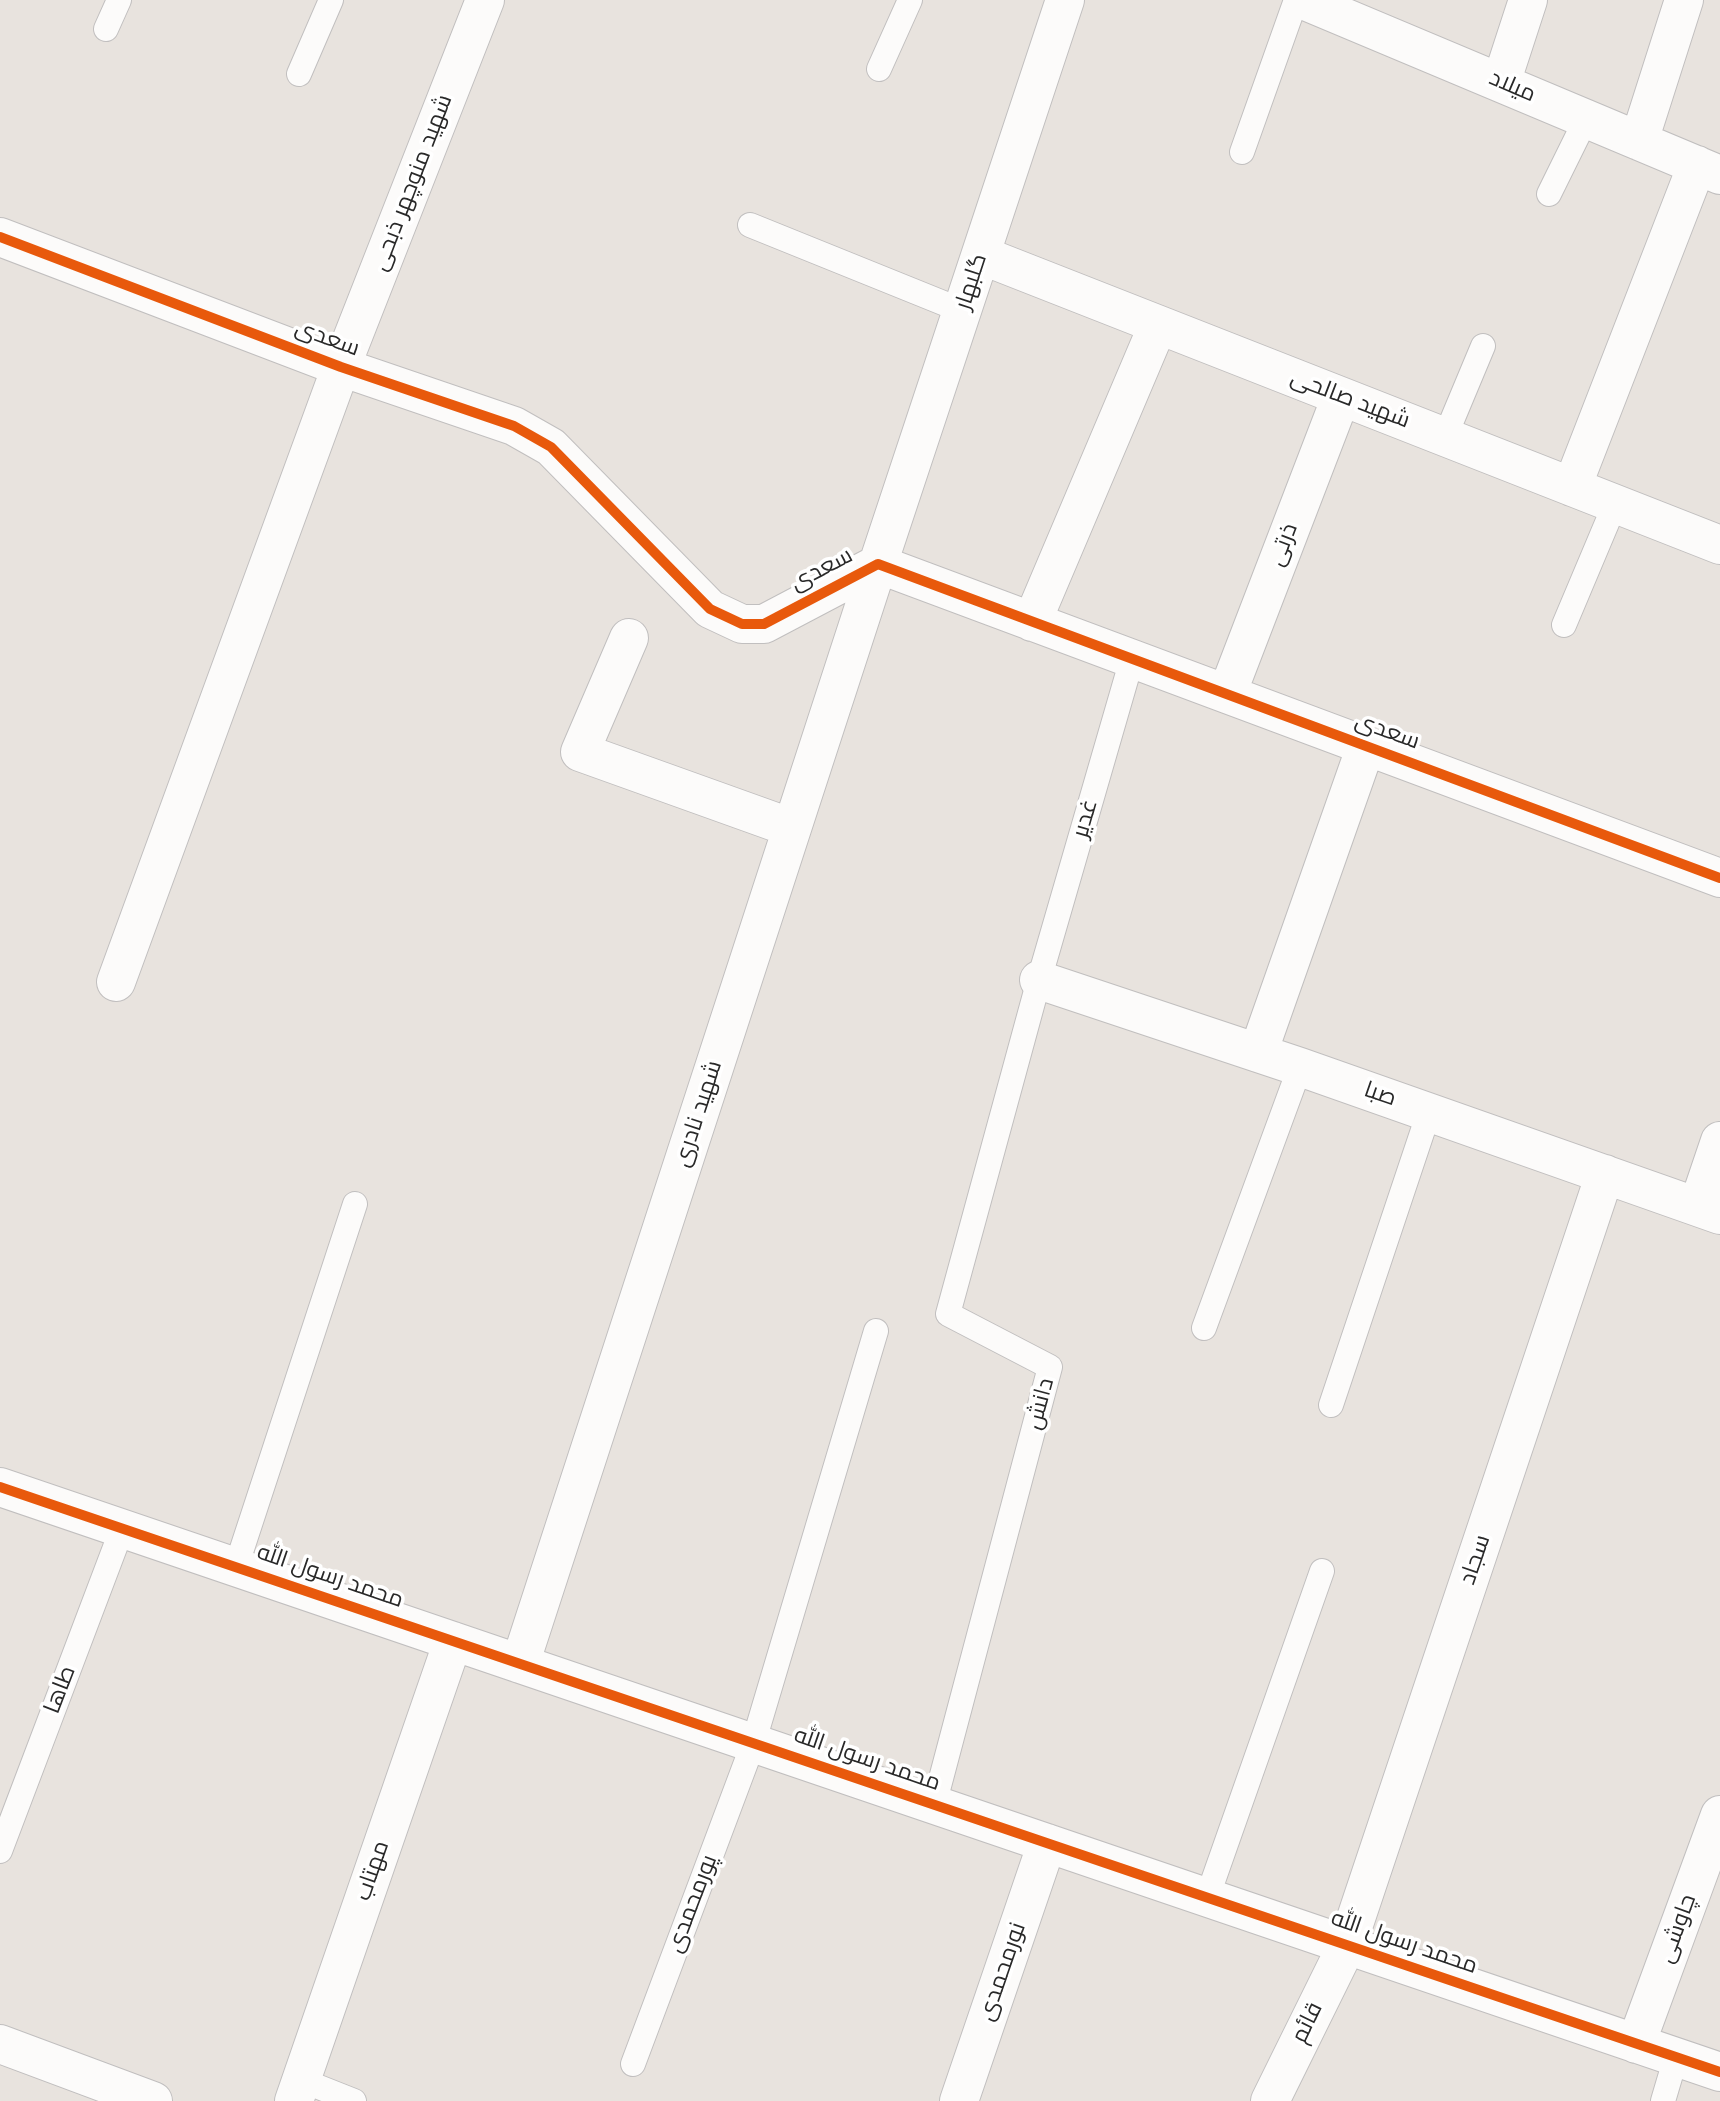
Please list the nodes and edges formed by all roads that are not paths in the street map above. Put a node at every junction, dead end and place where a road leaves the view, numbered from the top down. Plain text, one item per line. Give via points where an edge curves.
1 (119, 0) edge
2 (331, 0) edge
3 (485, 0) edge
4 (910, 0) edge
5 (1065, 0) edge
6 (1296, 0) edge
7 (1303, 0) edge
8 (1528, 0) edge
9 (1684, 0) edge
10 (1385, 16) edge
11 (106, 29) dead end
12 (879, 69) dead end
13 (299, 74) dead end
14 (1501, 83) junction
15 (1586, 118) junction
16 (1639, 141) junction
17 (1242, 152) dead end
18 (1709, 170) edge
19 (1549, 194) dead end
20 (750, 225) dead end
21 (0, 237) edge
22 (981, 255) junction
23 (962, 311) junction
24 (1158, 325) junction
25 (1483, 346) dead end
26 (341, 367) junction
27 (1341, 397) junction
28 (1445, 437) junction
29 (1572, 487) junction
30 (1615, 504) junction
31 (1720, 545) edge
32 (878, 564) junction
33 (1032, 622) junction
34 (1564, 625) dead end
35 (629, 638) dead end
36 (1132, 659) junction
37 (1227, 694) junction
38 (1366, 746) junction
39 (792, 828) junction
40 (1720, 878) edge
41 (1039, 980) junction
42 (116, 982) dead end
43 (1258, 1053) junction
44 (1300, 1067) junction
45 (1429, 1112) junction
46 (1720, 1141) edge
47 (1605, 1174) junction
48 (355, 1204) dead end
49 (1709, 1211) edge
50 (1204, 1328) dead end
51 (876, 1331) dead end
52 (1331, 1405) dead end
53 (0, 1487) edge
54 (122, 1529) junction
55 (236, 1567) junction
56 (1322, 1571) dead end
57 (453, 1641) junction
58 (520, 1664) junction
59 (753, 1744) junction
60 (934, 1805) junction
61 (1720, 1815) edge
62 (1047, 1843) junction
63 (0, 1851) edge
64 (1207, 1898) junction
65 (1347, 1945) junction
66 (0, 2044) edge
67 (1636, 2044) junction
68 (1676, 2057) junction
69 (632, 2064) dead end
70 (1720, 2072) edge
71 (297, 2091) edge
72 (153, 2101) edge
73 (354, 2101) edge
74 (959, 2101) edge
75 (1270, 2101) edge
76 (1663, 2101) edge

1 - 11 lane
2 - 13 lane
3 - 26 street, شهید منوچهر ذبحی
4 - 12 lane
5 - 22 street, گلبهار
6 - 17 lane
7 - 10 street, میلاد
8 - 14 street
9 - 16 street
10 - 14 street, میلاد
14 - 15 street, میلاد
15 - 16 street, میلاد
15 - 19 lane
16 - 18 street, میلاد
18 - 29 street
20 - 23 lane
21 - 26 street, سعدی
22 - 23 street, گلبهار
22 - 24 street, شهید صالحی
23 - 32 street, گلبهار
24 - 27 street, شهید صالحی
24 - 33 street
25 - 28 lane
26 - 32 street, سعدی via 514,426 551,447 710,609 742,624 764,624
26 - 42 street, شهید منوچهر ذبحی
27 - 28 street, شهید صالحی
27 - 37 street, ذرتی
28 - 29 street, شهید صالحی
29 - 30 street, شهید صالحی
30 - 31 street, شهید صالحی
30 - 34 lane
32 - 33 street, سعدی
32 - 39 street, شهید نادری
33 - 36 street, سعدی
35 - 39 street via 580,752
36 - 37 street, سعدی
36 - 41 lane, غدیر
37 - 38 street, سعدی
38 - 40 street, سعدی
38 - 43 street
39 - 58 street, شهید نادری
41 - 43 street, صبا
41 - 60 lane, دانش via 948,1314 1050,1367
43 - 44 street, صبا
44 - 45 street, صبا
44 - 50 lane
45 - 47 street, صبا
45 - 52 lane
46 - 49 street
47 - 49 street, صبا
47 - 65 street, سجاد
48 - 55 lane
51 - 59 lane, پورمحمدی
53 - 54 street, محمد رسول الله
54 - 55 street, محمد رسول الله
54 - 63 lane, طاها
55 - 57 street, محمد رسول الله
56 - 64 lane
57 - 58 street, محمد رسول الله
57 - 71 street, مهتاب
58 - 59 street, محمد رسول الله
59 - 60 street, محمد رسول الله
59 - 69 lane, پورمحمدی
60 - 62 street, محمد رسول الله
61 - 67 street, چاوشی
62 - 64 street, محمد رسول الله
62 - 74 street, نورمحمدی
64 - 65 street, محمد رسول الله
65 - 67 street, محمد رسول الله
65 - 75 street, قائم
66 - 72 street
67 - 68 street, محمد رسول الله
68 - 70 street, محمد رسول الله
68 - 76 lane
71 - 73 lane

